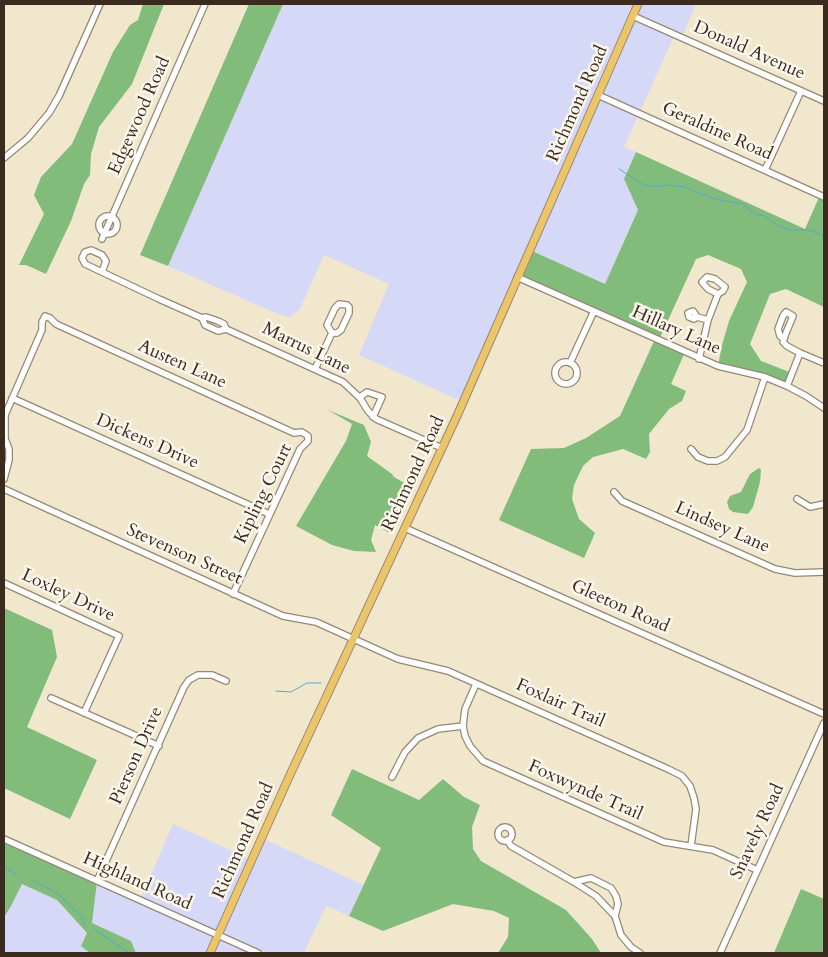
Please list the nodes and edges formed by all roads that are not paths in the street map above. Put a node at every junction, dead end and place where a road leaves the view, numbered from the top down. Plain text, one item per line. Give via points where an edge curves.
1 (100, 4) edge
2 (205, 4) edge
3 (638, 4) edge
4 (634, 16) junction
5 (801, 91) junction
6 (598, 94) junction
7 (824, 101) edge
8 (4, 158) edge
9 (765, 170) junction
10 (824, 197) edge
11 (112, 217) junction
12 (102, 272) junction
13 (517, 277) junction
14 (718, 294) dead end
15 (594, 311) junction
16 (697, 316) dead end
17 (202, 318) junction
18 (708, 320) junction
19 (226, 329) junction
20 (332, 333) junction
21 (784, 339) dead end
22 (800, 353) junction
23 (699, 358) junction
24 (570, 363) dead end
25 (824, 363) edge
26 (315, 369) junction
27 (764, 377) junction
28 (787, 386) junction
29 (360, 397) junction
30 (12, 398) junction
31 (824, 408) edge
32 (373, 417) junction
33 (308, 436) joint
34 (442, 448) junction
35 (691, 449) dead end
36 (4, 479) edge
37 (4, 489) edge
38 (614, 492) dead end
39 (797, 499) dead end
40 (824, 504) edge
41 (269, 514) junction
42 (405, 528) junction
43 (824, 572) edge
44 (4, 583) edge
45 (233, 594) junction
46 (354, 639) junction
47 (226, 680) dead end
48 (476, 684) junction
49 (51, 698) dead end
50 (84, 713) junction
51 (824, 714) edge
52 (824, 723) edge
53 (463, 726) junction
54 (159, 746) junction
55 (392, 777) dead end
56 (4, 839) edge
57 (507, 840) dead end
58 (691, 846) junction
59 (757, 870) junction
60 (97, 881) junction
61 (574, 882) junction
62 (615, 916) junction
63 (218, 936) junction
64 (637, 952) edge
65 (210, 953) edge
66 (258, 953) edge
67 (720, 953) edge

1 - 8 street via 50,113
2 - 11 street, Edgewood Road
3 - 4 main road, Richmond Road
4 - 5 street, Donald Avenue
4 - 6 main road, Richmond Road
5 - 7 street, Donald Avenue
5 - 9 street
6 - 9 street, Geraldine Road
6 - 13 main road, Richmond Road
9 - 10 street, Geraldine Road
11 - 11 street, Edgewood Road via 104,236 100,222 105,216
12 - 12 street via 83,262 85,252 91,250 102,255 106,261
12 - 17 street
13 - 15 street, Hillary Lane
13 - 34 main road, Richmond Road
14 - 18 street
15 - 23 street, Hillary Lane
15 - 24 street
16 - 18 street
17 - 19 street, Marrus Lane via 218,321
17 - 19 street, Marrus Lane via 205,325 218,331
18 - 23 street
19 - 26 street, Marrus Lane
20 - 20 street via 341,330 349,313 347,305 339,304 335,308 327,325
20 - 26 street
21 - 22 street via 787,346
22 - 25 street
22 - 28 street
23 - 27 street, Hillary Lane
26 - 29 street, Marrus Lane via 343,382
27 - 28 street, Hillary Lane
27 - 35 street via 749,426 725,457 708,461
28 - 31 street, Hillary Lane
29 - 32 street, Marrus Lane
29 - 32 street via 367,392 382,397
30 - 33 street, Austen Lane via 45,316 56,324
30 - 36 street via 5,415 9,460
30 - 41 street, Dickens Drive
32 - 34 street, Marrus Lane
33 - 41 street, Kipling Court
34 - 42 main road, Richmond Road
37 - 45 street, Stevenson Street
38 - 43 street, Lindsey Lane via 622,500 775,569 794,573
39 - 40 street via 810,507
41 - 45 street, Kipling Court
42 - 46 main road, Richmond Road
42 - 51 street, Gleeton Road
44 - 50 street, Loxley Drive via 119,636
45 - 46 street, Stevenson Street via 282,616 316,622
46 - 48 street, Foxlair Trail via 398,659 448,672
46 - 63 main road, Richmond Road
47 - 54 street, Pierson Drive via 198,674 189,680
48 - 53 street via 465,708
48 - 58 street, Foxlair Trail via 682,776 690,786 696,809
49 - 50 street
50 - 54 street
52 - 59 street, Snavely Road
53 - 55 street via 438,729 418,738 405,752
53 - 58 street, Foxwynde Trail via 464,736 477,756 490,764 664,842
54 - 60 street, Pierson Drive
56 - 60 street, Highland Road
57 - 61 street via 511,846
58 - 59 street, Foxwynde Trail via 713,850
59 - 67 street, Snavely Road
60 - 63 street, Highland Road
61 - 62 street via 596,896
61 - 62 street via 591,878 611,888 618,904
62 - 64 street via 621,935
63 - 65 main road, Richmond Road
63 - 66 street, Highland Road

